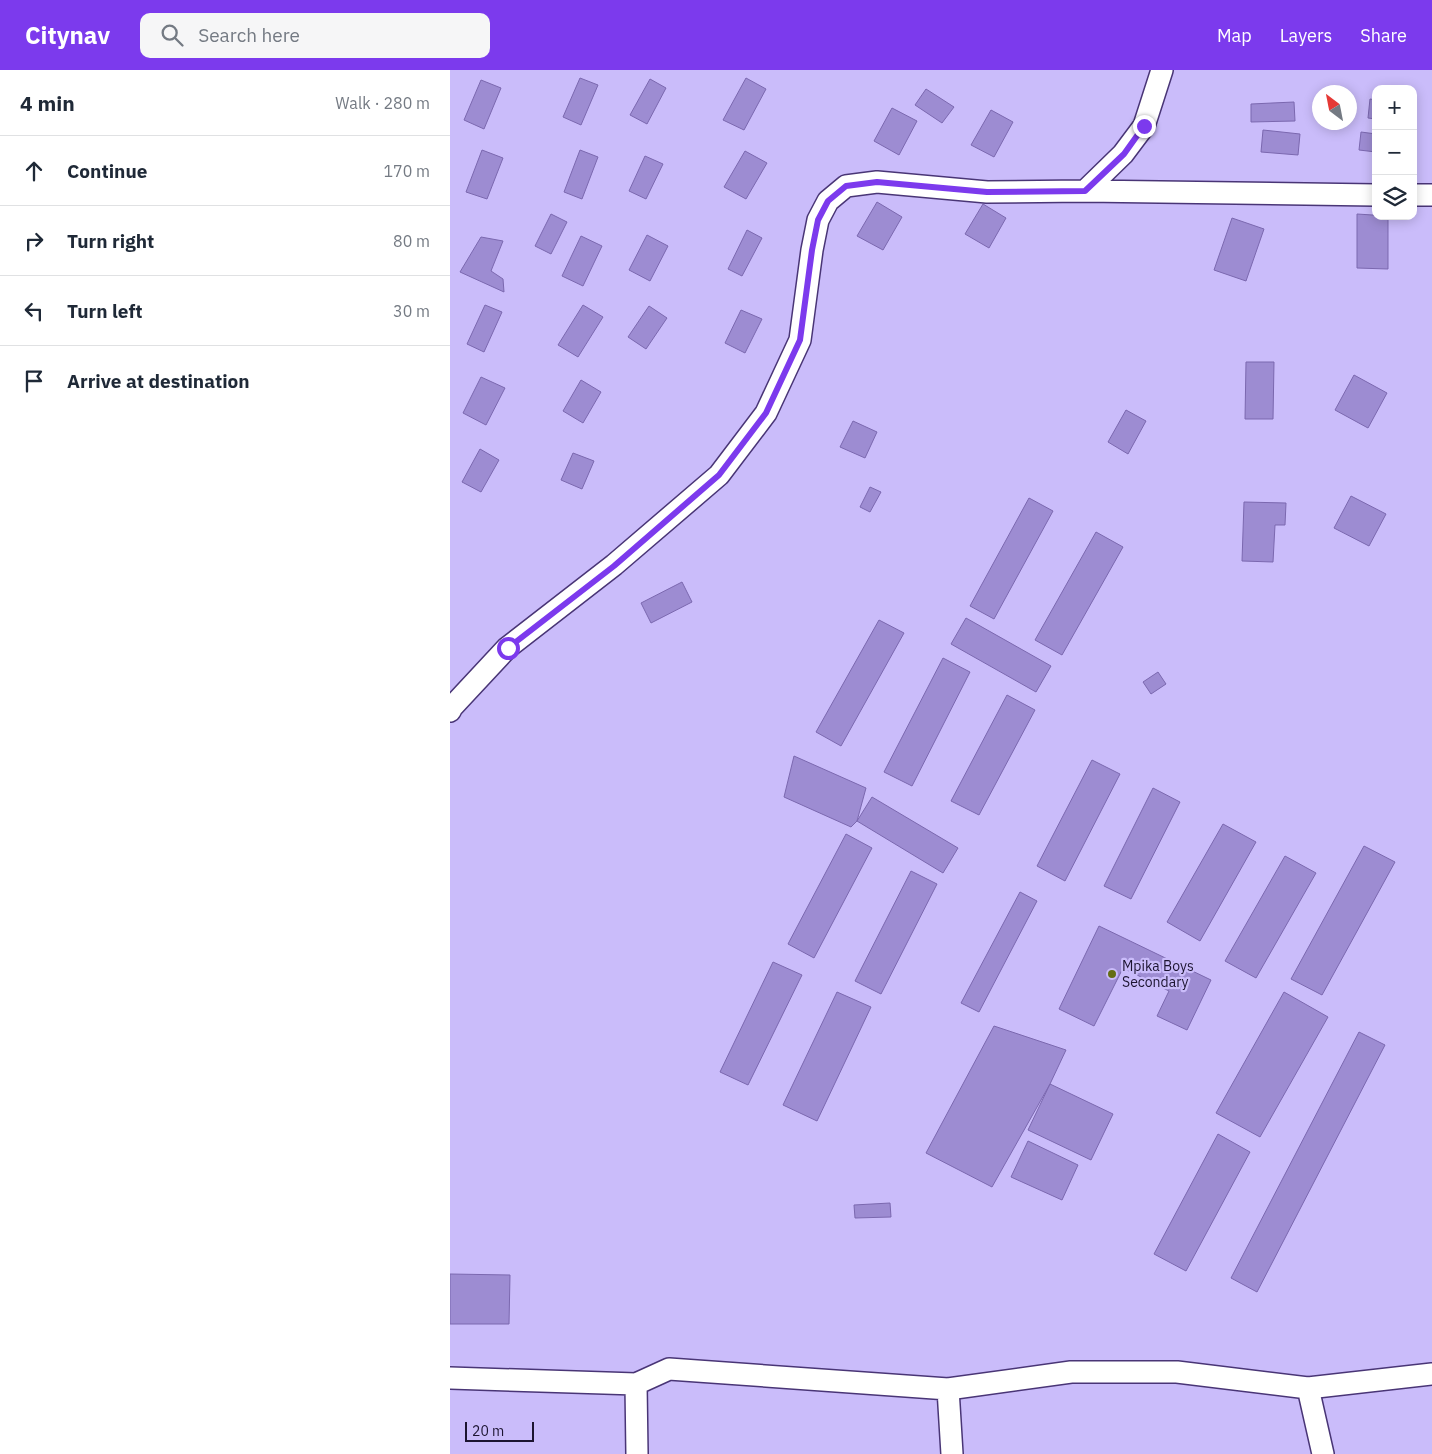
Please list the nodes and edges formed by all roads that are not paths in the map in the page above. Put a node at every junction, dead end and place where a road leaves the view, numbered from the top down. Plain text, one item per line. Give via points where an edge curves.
1 (1162, 70) edge
2 (1085, 191) junction
3 (1372, 195) edge
4 (1417, 195) edge
5 (1432, 195) edge
6 (450, 711) edge
7 (1432, 1374) edge
8 (450, 1378) edge
9 (636, 1384) junction
10 (948, 1388) junction
11 (1308, 1388) junction
12 (637, 1454) edge
13 (952, 1454) edge
14 (1323, 1454) edge

1 - 2 street via 1144,126 1124,154
2 - 3 street
2 - 6 street via 987,192 877,182 846,186 828,201 818,220 800,340 766,413 719,475 614,566 508,648
4 - 5 street
7 - 11 street
8 - 9 street
9 - 10 street via 669,1369
9 - 12 street
10 - 11 street via 1071,1372 1177,1372
10 - 13 street
11 - 14 street

